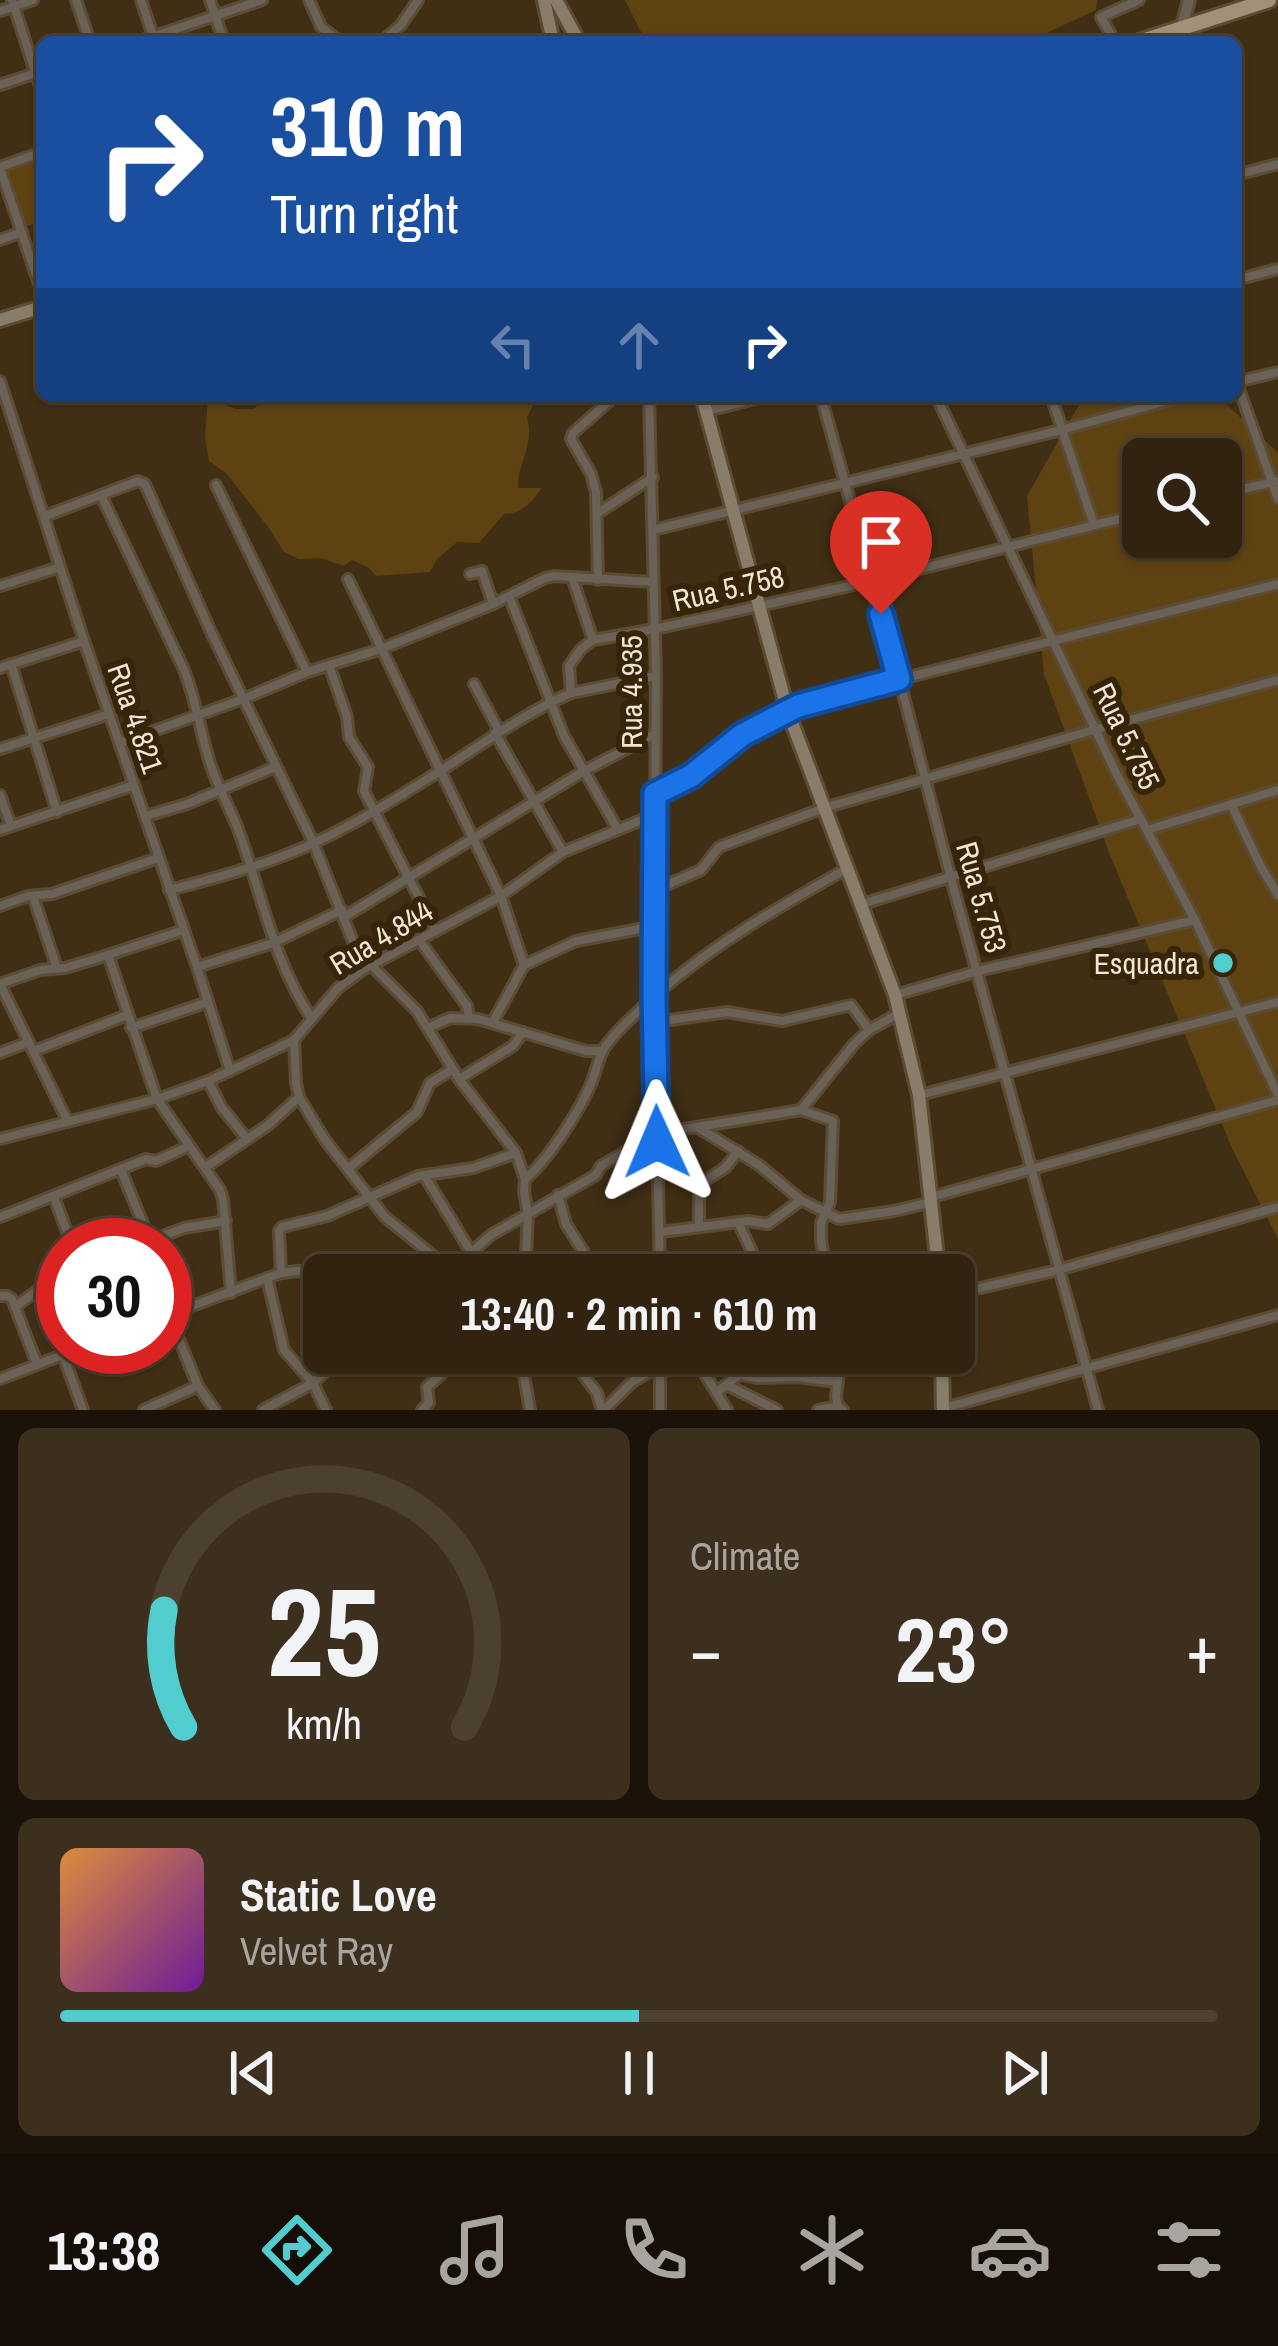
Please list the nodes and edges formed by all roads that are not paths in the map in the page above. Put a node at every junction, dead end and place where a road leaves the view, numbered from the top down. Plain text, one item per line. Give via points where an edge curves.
1 (33, 0) edge
2 (76, 0) edge
3 (141, 0) edge
4 (210, 0) edge
5 (262, 0) edge
6 (309, 0) edge
7 (418, 0) edge
8 (544, 0) edge
9 (556, 0) edge
10 (1139, 0) edge
11 (1189, 0) edge
12 (1274, 0) edge
13 (13, 3) edge
14 (0, 11) edge
15 (215, 16) junction
16 (1181, 30) junction
17 (87, 36) edge
18 (153, 36) edge
19 (162, 36) edge
20 (222, 36) edge
21 (333, 36) edge
22 (388, 36) edge
23 (552, 36) edge
24 (576, 36) edge
25 (1112, 36) edge
26 (1162, 36) edge
27 (1162, 36) edge
28 (36, 64) edge
29 (36, 73) edge
30 (0, 85) edge
31 (36, 154) edge
32 (1278, 164) edge
33 (0, 168) edge
34 (1242, 173) edge
35 (22, 232) junction
36 (0, 240) edge
37 (1278, 269) edge
38 (36, 275) edge
39 (1242, 278) edge
40 (36, 309) edge
41 (0, 320) edge
42 (1278, 372) edge
43 (1242, 380) edge
44 (0, 381) edge
45 (2, 393) edge
46 (1242, 396) edge
47 (608, 402) edge
48 (650, 402) edge
49 (704, 402) edge
50 (743, 402) edge
51 (823, 402) edge
52 (939, 402) edge
53 (1053, 402) edge
54 (1163, 402) edge
55 (707, 411) junction
56 (1061, 430) junction
57 (962, 452) junction
58 (653, 477) junction
59 (1275, 481) edge
60 (846, 482) junction
61 (216, 484) dead end
62 (1242, 489) edge
63 (101, 495) junction
64 (1278, 499) edge
65 (733, 510) junction
66 (598, 513) junction
67 (45, 515) junction
68 (1122, 518) edge
69 (1094, 525) junction
70 (653, 530) junction
71 (1008, 548) junction
72 (60, 567) junction
73 (470, 574) dead end
74 (572, 577) junction
75 (348, 579) dead end
76 (598, 580) junction
77 (872, 581) junction
78 (653, 582) junction
79 (1278, 584) edge
80 (0, 586) edge
81 (509, 596) junction
82 (494, 604) junction
83 (758, 606) junction
84 (655, 629) junction
85 (1052, 639) junction
86 (593, 640) junction
87 (84, 641) junction
88 (381, 649) junction
89 (11, 664) junction
90 (329, 665) junction
91 (0, 668) edge
92 (308, 672) junction
93 (656, 676) junction
94 (899, 679) junction
95 (1278, 680) edge
96 (474, 684) dead end
97 (571, 692) junction
98 (243, 699) junction
99 (551, 702) junction
100 (788, 712) junction
101 (109, 714) junction
102 (198, 714) junction
103 (1097, 729) junction
104 (497, 732) junction
105 (656, 734) junction
106 (34, 738) junction
107 (119, 743) junction
108 (0, 749) edge
109 (275, 766) junction
110 (440, 771) junction
111 (584, 771) junction
112 (925, 779) junction
113 (134, 785) junction
114 (222, 790) junction
115 (1278, 790) edge
116 (655, 794) junction
117 (0, 795) edge
118 (532, 802) junction
119 (1231, 804) junction
120 (824, 808) junction
121 (373, 811) junction
122 (57, 812) junction
123 (654, 815) junction
124 (146, 816) junction
125 (1141, 819) junction
126 (11, 826) junction
127 (618, 828) junction
128 (0, 830) edge
129 (1147, 830) junction
130 (473, 837) junction
131 (313, 842) junction
132 (563, 852) junction
133 (159, 858) junction
134 (250, 867) junction
135 (848, 868) junction
136 (950, 875) junction
137 (410, 877) junction
138 (170, 890) junction
139 (655, 890) junction
140 (33, 896) junction
141 (501, 896) junction
142 (1278, 896) edge
143 (862, 904) junction
144 (0, 906) edge
145 (343, 914) junction
146 (1195, 920) junction
147 (656, 926) junction
148 (184, 930) junction
149 (436, 931) junction
150 (420, 941) junction
151 (273, 943) junction
152 (108, 956) junction
153 (524, 965) junction
154 (197, 968) junction
155 (368, 968) junction
156 (57, 969) junction
157 (978, 971) junction
158 (0, 984) edge
159 (895, 995) junction
160 (654, 997) junction
161 (208, 1002) junction
162 (1278, 1002) edge
163 (1238, 1012) junction
164 (899, 1013) junction
165 (127, 1016) junction
166 (469, 1018) junction
167 (312, 1019) junction
168 (494, 1022) junction
169 (655, 1022) junction
170 (429, 1027) junction
171 (131, 1028) junction
172 (869, 1030) junction
173 (523, 1032) junction
174 (294, 1040) junction
175 (32, 1047) junction
176 (602, 1051) junction
177 (0, 1053) edge
178 (453, 1069) junction
179 (230, 1070) junction
180 (1005, 1071) junction
181 (459, 1079) junction
182 (208, 1081) junction
183 (919, 1095) junction
184 (299, 1097) junction
185 (1278, 1098) edge
186 (157, 1099) junction
187 (801, 1109) junction
188 (68, 1122) junction
189 (698, 1127) junction
190 (657, 1133) junction
191 (0, 1139) edge
192 (247, 1140) junction
193 (189, 1145) junction
194 (738, 1151) junction
195 (516, 1153) junction
196 (206, 1167) junction
197 (349, 1168) junction
198 (121, 1170) junction
199 (1032, 1171) junction
200 (424, 1175) junction
201 (525, 1179) junction
202 (558, 1195) junction
203 (54, 1197) junction
204 (370, 1197) junction
205 (932, 1199) junction
206 (801, 1200) junction
207 (1278, 1207) edge
208 (826, 1213) junction
209 (528, 1214) junction
210 (0, 1217) edge
211 (62, 1218) edge
212 (141, 1218) edge
213 (226, 1221) junction
214 (738, 1222) junction
215 (699, 1225) junction
216 (192, 1226) edge
217 (661, 1232) junction
218 (472, 1251) junction
219 (426, 1254) edge
220 (469, 1254) edge
221 (476, 1254) edge
222 (526, 1254) edge
223 (584, 1254) edge
224 (660, 1254) edge
225 (753, 1254) edge
226 (824, 1254) edge
227 (937, 1254) edge
228 (1058, 1270) junction
229 (281, 1273) junction
230 (303, 1273) edge
231 (267, 1277) junction
232 (975, 1289) edge
233 (36, 1290) edge
234 (231, 1293) junction
235 (3, 1296) edge
236 (192, 1306) edge
237 (14, 1307) junction
238 (1278, 1315) edge
239 (36, 1362) edge
240 (36, 1364) edge
241 (1085, 1368) junction
242 (192, 1372) edge
243 (70, 1374) edge
244 (324, 1374) edge
245 (442, 1374) edge
246 (523, 1374) edge
247 (583, 1374) edge
248 (646, 1374) edge
249 (660, 1374) edge
250 (705, 1374) edge
251 (839, 1374) edge
252 (942, 1374) edge
253 (0, 1379) edge
254 (838, 1382) junction
255 (314, 1383) junction
256 (727, 1385) junction
257 (198, 1386) junction
258 (717, 1392) junction
259 (840, 1408) edge
260 (268, 1409) edge
261 (943, 1409) edge
262 (83, 1410) edge
263 (144, 1410) edge
264 (214, 1410) edge
265 (326, 1410) edge
266 (422, 1410) edge
267 (528, 1410) edge
268 (603, 1410) edge
269 (660, 1410) edge
270 (728, 1410) edge
271 (777, 1410) edge
272 (818, 1410) edge
273 (1098, 1410) edge

1 - 13 street
2 - 17 street
3 - 18 street
4 - 15 street
5 - 15 street
6 - 21 street
7 - 22 street
8 - 23 main road
9 - 24 main road
10 - 25 street via 1101,17
11 - 16 street
12 - 16 main road
12 - 27 main road
13 - 14 street
13 - 28 street
15 - 19 street
15 - 20 street
16 - 26 main road
29 - 30 street
31 - 33 street
32 - 34 street
33 - 35 street
35 - 36 street
35 - 38 street
37 - 39 street
40 - 41 main road
42 - 43 street
44 - 45 street, Rua 4.821
45 - 67 street, Rua 4.821
46 - 59 street
47 - 66 street via 571,439 591,474
48 - 58 street, Rua 4.935
49 - 55 main road
50 - 55 street
51 - 60 street, Rua 5.753
52 - 57 street, Rua 5.755
53 - 56 street
54 - 56 street
55 - 65 main road
56 - 57 street
56 - 69 street
57 - 60 street
57 - 71 street, Rua 5.755
58 - 66 street
58 - 70 street, Rua 4.935
59 - 62 street
59 - 64 street
60 - 65 street
60 - 77 street, Rua 5.753
61 - 92 street
63 - 67 street
63 - 98 street via 143,482
63 - 102 street
65 - 70 street
65 - 83 main road
66 - 76 street
67 - 72 street, Rua 4.821
68 - 69 street, Rua 5.758
69 - 71 street, Rua 5.758
70 - 78 street, Rua 4.935
71 - 77 street, Rua 5.758
71 - 85 street, Rua 5.755
72 - 80 street
72 - 87 street, Rua 4.821
73 - 82 street via 482,571
74 - 76 street
74 - 81 street via 545,578
74 - 86 street
75 - 88 street
76 - 78 street
77 - 83 street, Rua 5.758
77 - 94 street, Rua 5.753
78 - 84 street, Rua 4.935
79 - 85 street
81 - 82 street
81 - 99 street
82 - 88 street
83 - 84 street, Rua 5.758
83 - 100 main road
84 - 86 street, Rua 5.758
84 - 93 street, Rua 4.935
85 - 94 street
85 - 103 street, Rua 5.755
86 - 97 street via 569,666
87 - 89 street
87 - 101 street, Rua 4.821
88 - 90 street
88 - 110 street
89 - 91 street
89 - 106 street
90 - 92 street
90 - 121 street via 349,737 368,767 364,791
92 - 98 street
93 - 97 street
93 - 105 street, Rua 4.935
94 - 100 street
94 - 112 street, Rua 5.753
95 - 103 street
96 - 104 street
97 - 99 street
98 - 102 street
98 - 109 street
99 - 104 street
99 - 111 street
100 - 116 street
100 - 120 main road
101 - 106 street
101 - 107 street, Rua 4.821
102 - 107 street
102 - 114 street
103 - 112 street
103 - 125 street, Rua 5.755
104 - 110 street
104 - 118 street
105 - 111 street
105 - 116 street, Rua 4.935
106 - 108 street
106 - 122 street
107 - 113 street, Rua 4.821
109 - 114 street
109 - 131 street
110 - 121 street
110 - 130 street
111 - 118 street
111 - 127 street
112 - 120 street
112 - 136 street, Rua 5.753
113 - 122 street
113 - 124 street, Rua 4.821
114 - 124 street
114 - 134 street
115 - 119 street
116 - 123 street, Rua 4.935
117 - 126 street
118 - 130 street
118 - 132 street
119 - 129 street
119 - 142 street
120 - 135 main road
120 - 139 street via 719,847 701,870
121 - 131 street
121 - 137 street
122 - 126 street
123 - 127 street, Rua 4.844
123 - 139 street, Rua 4.935
124 - 133 street, Rua 4.821
125 - 129 street, Rua 5.755
125 - 136 street
126 - 128 street
127 - 132 street, Rua 4.844
129 - 146 street, Rua 5.755
130 - 137 street
130 - 141 street
131 - 134 street
131 - 145 street
132 - 141 street, Rua 4.844
133 - 138 street, Rua 4.821
133 - 140 street
134 - 138 street
134 - 151 street
135 - 143 main road
135 - 160 street via 730,939
136 - 143 street
136 - 157 street, Rua 5.753
137 - 145 street
137 - 149 street
138 - 148 street, Rua 4.821
139 - 147 street, Rua 4.935
140 - 144 street
140 - 156 street
141 - 149 street, Rua 4.844
141 - 153 street
143 - 159 main road
145 - 151 street
145 - 155 street
146 - 157 street
146 - 163 street, Rua 5.755
147 - 153 street via 576,941
147 - 160 street, Rua 4.935
148 - 152 street
148 - 154 street, Rua 4.821
149 - 150 street, Rua 4.844
150 - 155 street, Rua 4.844
150 - 166 street
151 - 154 street
151 - 167 street
152 - 156 street
152 - 165 street
153 - 168 street
154 - 161 street, Rua 4.821
155 - 167 street, Rua 4.844
155 - 170 street
156 - 158 street
157 - 159 street
157 - 180 street, Rua 5.753
158 - 175 street
159 - 164 main road
160 - 169 street, Rua 4.935
160 - 176 street
161 - 171 street
161 - 179 street, Rua 4.821
162 - 163 street
163 - 180 street
163 - 185 street, Rua 5.755
164 - 172 street
164 - 183 main road
165 - 171 street
165 - 175 street
166 - 168 street
166 - 170 street
167 - 174 street, Rua 4.844
168 - 173 street
169 - 172 street via 727,1012 793,1020 844,1005
169 - 190 street, Rua 4.935
170 - 178 street
171 - 186 street
172 - 187 street
173 - 176 street
173 - 181 street
174 - 179 street, Rua 4.844
174 - 184 street
175 - 177 street
175 - 188 street
176 - 201 street via 580,1106
178 - 181 street
178 - 197 street via 430,1084 417,1112
179 - 182 street, Rua 4.844
180 - 183 street
180 - 199 street, Rua 5.753
181 - 195 street
182 - 186 street, Rua 4.844
182 - 192 street
183 - 205 main road
184 - 192 street
184 - 197 street
185 - 199 street
186 - 188 street, Rua 4.844
186 - 193 street
187 - 189 street
187 - 208 street via 834,1123
188 - 191 street, Rua 4.844
189 - 190 street
189 - 194 street
190 - 202 street
190 - 217 street, Rua 4.935
192 - 196 street
193 - 196 street
193 - 198 street
194 - 206 street
194 - 215 street via 700,1183
195 - 200 street
195 - 201 street
196 - 213 street via 224,1198
197 - 204 street
198 - 203 street
198 - 212 street
199 - 205 street
199 - 228 street, Rua 5.753
200 - 204 street
200 - 218 street
201 - 209 street
202 - 209 street
202 - 223 street
203 - 210 street
203 - 211 street
204 - 219 street
204 - 229 street via 280,1228
205 - 208 street via 854,1218
205 - 227 main road
206 - 208 street
206 - 214 street via 768,1224
207 - 228 street
208 - 226 street
209 - 218 street
209 - 222 street
213 - 216 street
213 - 234 street
214 - 215 street
214 - 225 street
215 - 217 street
217 - 224 street, Rua 4.935
218 - 220 street
218 - 221 street
228 - 232 street
228 - 241 street, Rua 5.753
229 - 230 street
229 - 231 street
231 - 234 street
231 - 255 street via 284,1350
233 - 237 street
234 - 236 street
235 - 237 street
237 - 239 street
238 - 241 street
240 - 253 street
241 - 261 street
241 - 273 street, Rua 5.753
242 - 257 street
243 - 262 street
244 - 255 street
245 - 266 street
246 - 267 street
247 - 268 street
248 - 268 street
249 - 269 street
250 - 258 street
251 - 254 street
252 - 261 main road
254 - 256 street via 740,1374
254 - 259 street
255 - 260 street
255 - 265 street
256 - 258 street
256 - 271 street
257 - 263 street
257 - 264 street
258 - 270 street
259 - 272 street

